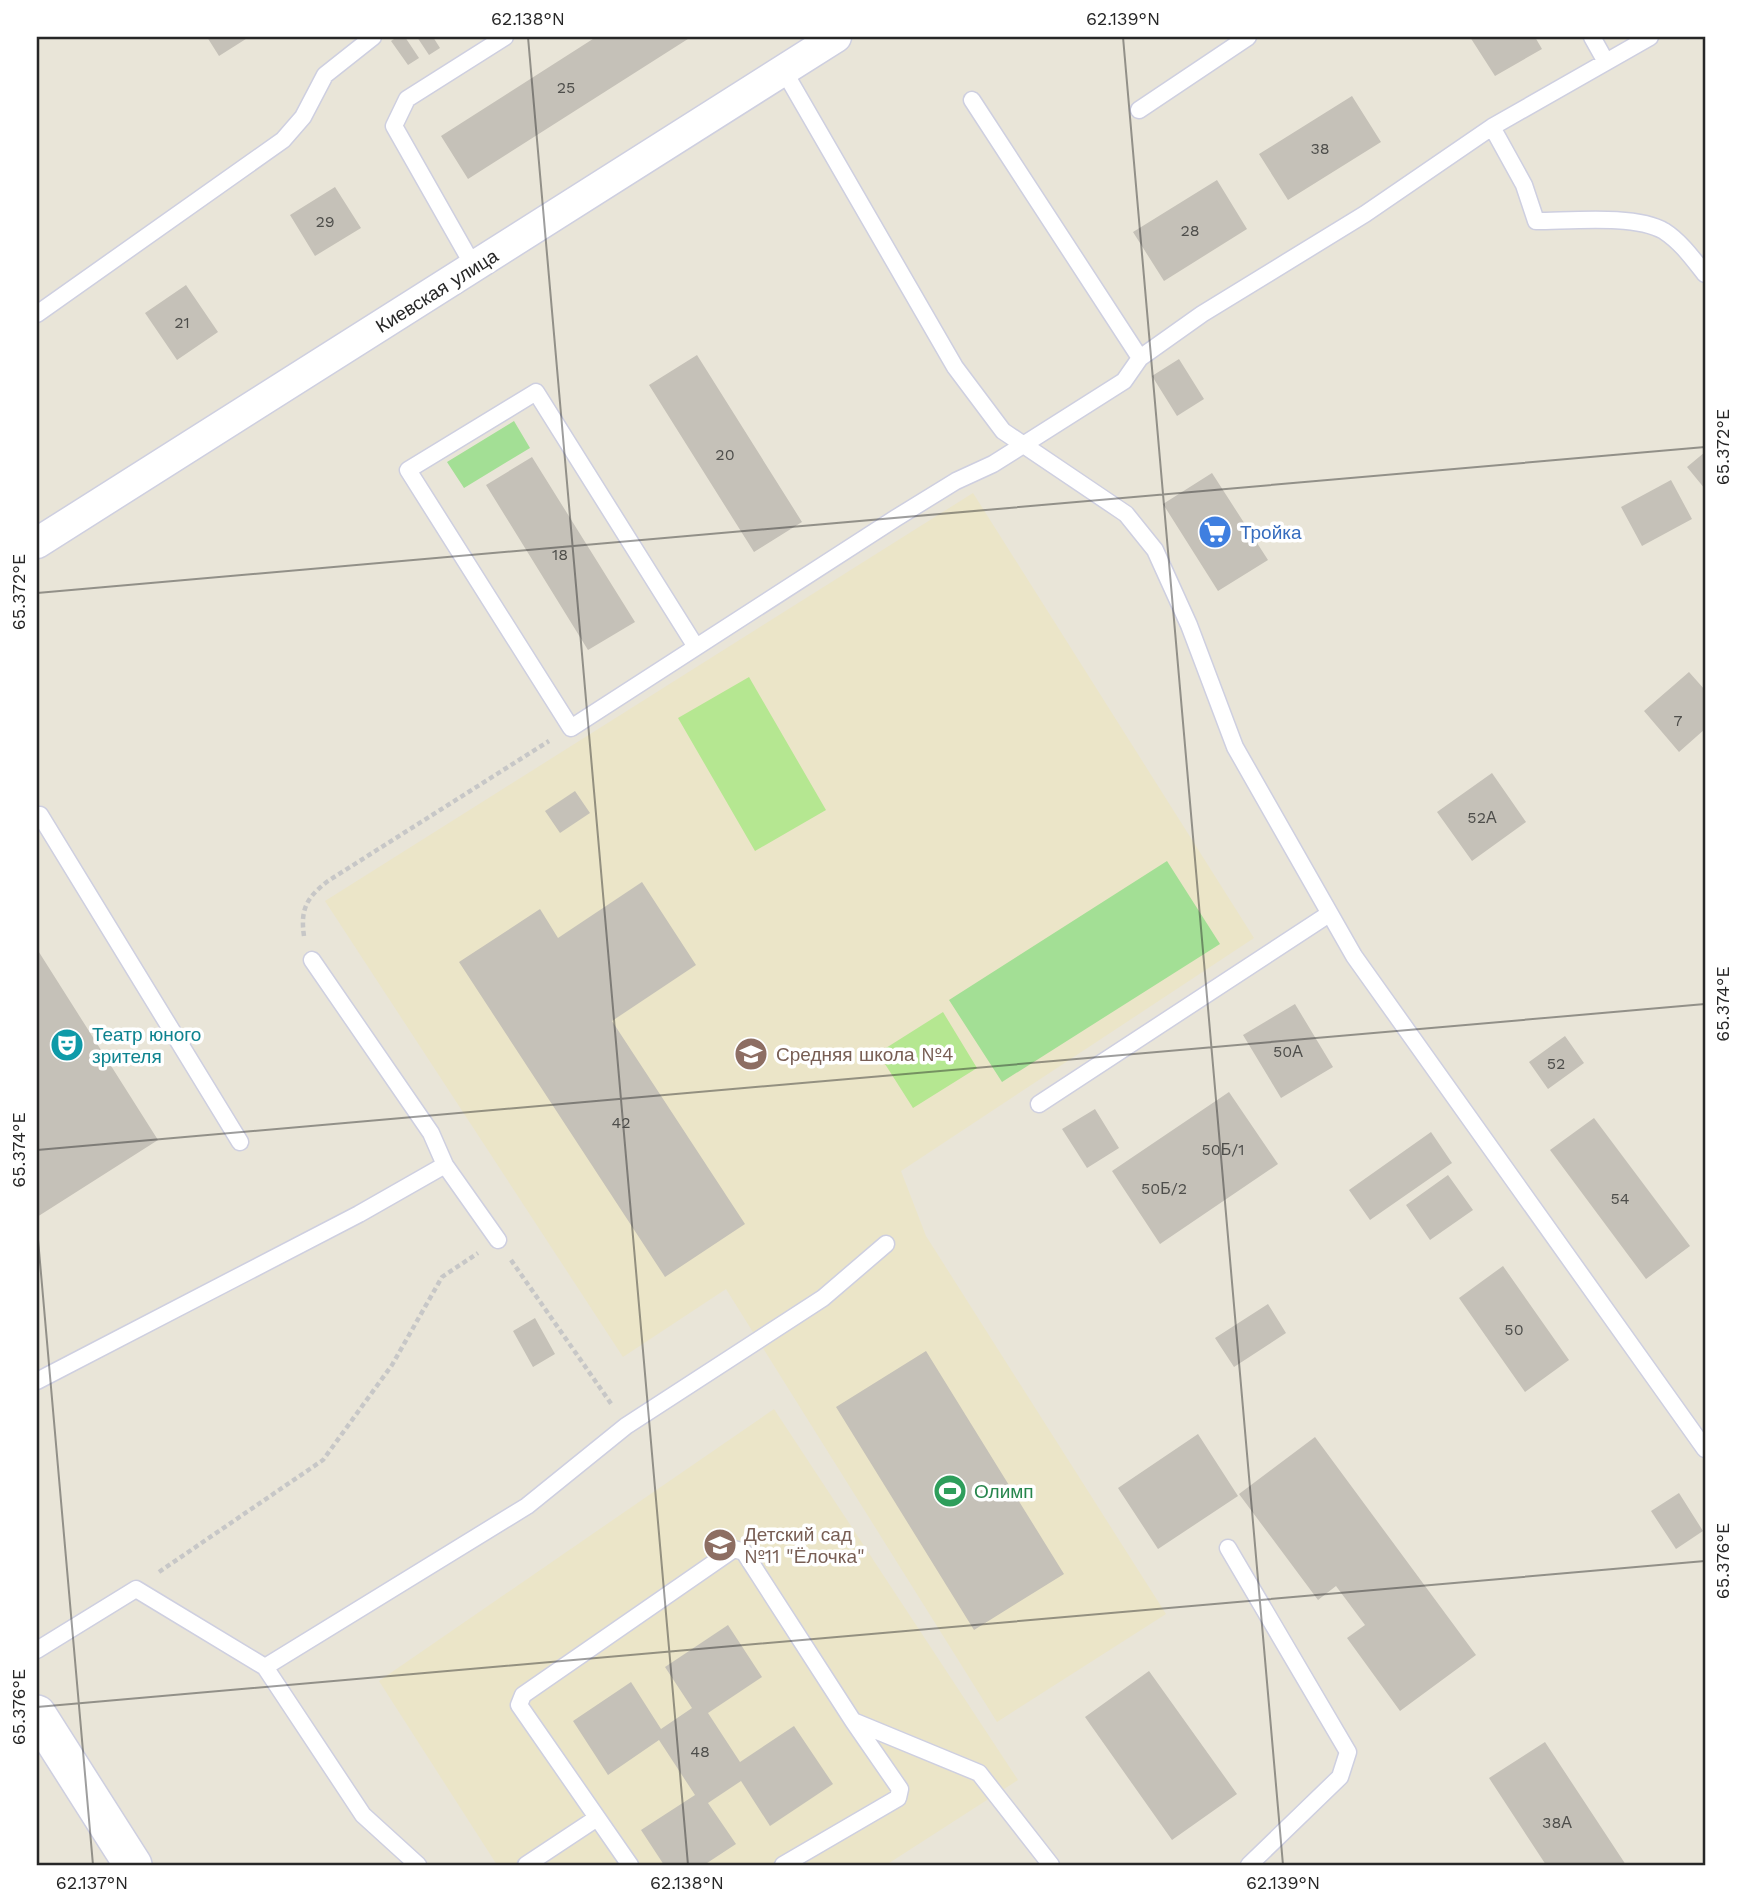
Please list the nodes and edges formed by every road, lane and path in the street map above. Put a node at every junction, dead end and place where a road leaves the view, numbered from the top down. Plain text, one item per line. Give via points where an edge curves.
1 (373, 37) edge
2 (505, 37) edge
3 (836, 37) edge
4 (1248, 37) edge
5 (1592, 37) edge
6 (1650, 37) edge
7 (1606, 62) junction
8 (783, 71) junction
9 (972, 100) dead end
10 (1139, 110) dead end
11 (1492, 127) junction
12 (474, 267) junction
13 (1705, 274) edge
14 (37, 314) edge
15 (1140, 358) junction
16 (1022, 447) junction
17 (37, 543) edge
18 (696, 647) junction
19 (571, 727) junction
20 (37, 815) edge
21 (1329, 914) junction
22 (312, 960) joint
23 (1039, 1104) dead end
24 (240, 1142) dead end
25 (445, 1165) junction
26 (498, 1241) junction
27 (886, 1244) dead end
28 (37, 1381) edge
29 (626, 1426) junction
30 (1705, 1449) edge
31 (1228, 1548) dead end
32 (136, 1589) junction
33 (37, 1650) edge
34 (265, 1667) junction
35 (37, 1714) edge
36 (853, 1720) junction
37 (597, 1818) junction
38 (122, 1861) edge
39 (418, 1865) edge
40 (526, 1865) edge
41 (631, 1865) edge
42 (783, 1865) edge
43 (1051, 1865) edge
44 (1249, 1865) edge

1 - 14 lane via 324,75 303,117 283,140
2 - 12 lane via 407,99 394,126
3 - 8 street, Киевская улица
4 - 10 lane
5 - 7 lane
6 - 7 lane
7 - 11 lane
8 - 12 street, Киевская улица
8 - 16 lane via 955,368 988,414
9 - 15 lane
11 - 13 lane via 1524,186 1536,221 1639,222 1677,240
11 - 15 lane
12 - 17 street, Киевская улица
15 - 16 lane via 1124,381
16 - 18 lane via 896,518
16 - 21 lane via 1126,513 1155,550 1235,747
18 - 19 lane
18 - 19 lane via 536,392 408,470
19 - 22 path via 310,895 301,913
20 - 24 lane
21 - 23 lane
21 - 30 lane via 1362,968
22 - 25 lane via 431,1133
25 - 26 lane
25 - 28 lane
26 - 29 path
26 - 32 path via 442,1278 392,1365 323,1460
27 - 29 lane via 823,1298
29 - 34 lane via 527,1506
31 - 44 lane via 1348,1752 1340,1777
32 - 33 lane
32 - 34 lane
34 - 39 lane via 363,1815
35 - 38 street
36 - 37 lane via 744,1552 734,1549 523,1695 519,1705
36 - 42 lane via 900,1789 898,1798
36 - 43 lane via 979,1773
37 - 40 lane
37 - 41 lane

